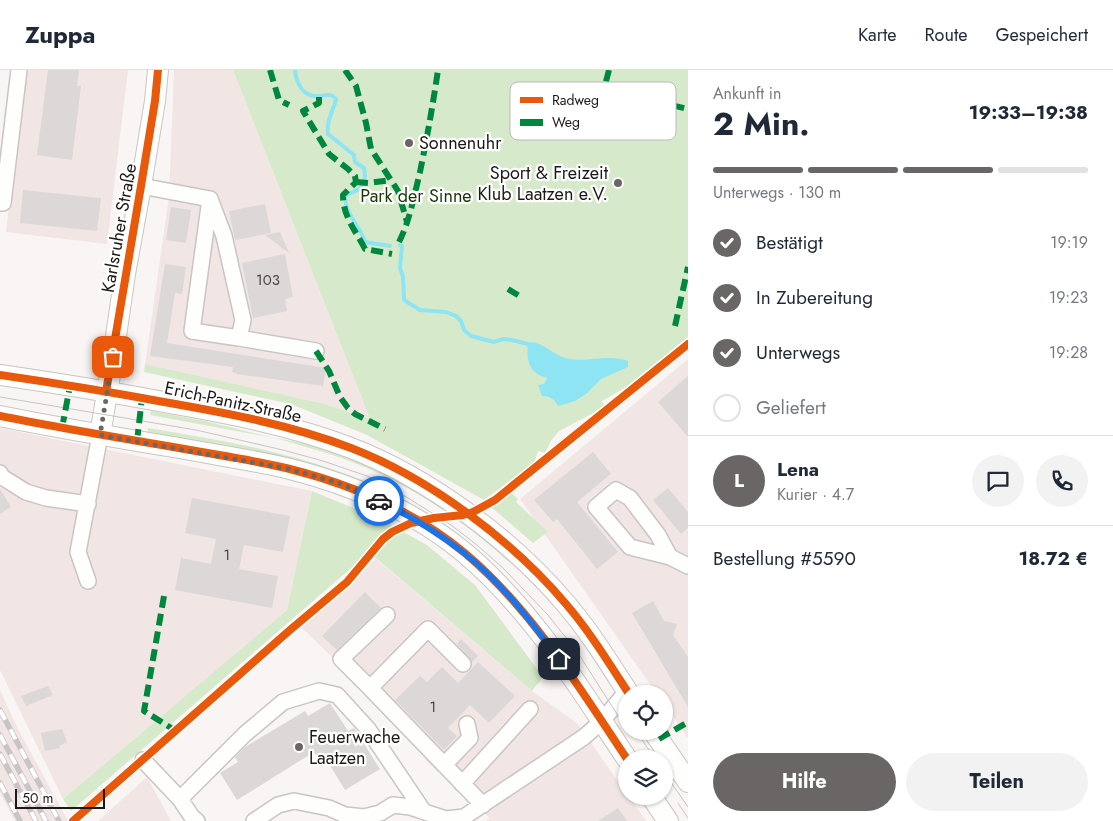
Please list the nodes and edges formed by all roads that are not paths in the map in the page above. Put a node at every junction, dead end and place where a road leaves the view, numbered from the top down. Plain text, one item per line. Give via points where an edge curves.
1 (19, 70) edge
2 (158, 70) edge
3 (141, 186) junction
4 (210, 199) junction
5 (0, 202) edge
6 (239, 338) junction
7 (316, 351) dead end
8 (0, 375) edge
9 (106, 392) junction
10 (0, 416) edge
11 (100, 435) junction
12 (0, 473) edge
13 (88, 504) junction
14 (670, 557) junction
15 (688, 566) edge
16 (88, 581) dead end
17 (387, 615) dead end
18 (463, 664) dead end
19 (624, 685) edge
20 (370, 688) junction
21 (618, 703) edge
22 (530, 709) dead end
23 (602, 721) junction
24 (467, 724) dead end
25 (659, 740) edge
26 (620, 750) edge
27 (143, 760) dead end
28 (444, 765) junction
29 (688, 782) edge
30 (462, 784) junction
31 (180, 799) junction
32 (483, 805) junction
33 (657, 805) edge
34 (424, 812) junction
35 (197, 821) edge
36 (254, 821) edge
37 (668, 821) edge

1 - 5 street via 3,203
2 - 3 main road, Karlsruher Straße
3 - 4 street
3 - 9 main road, Karlsruher Straße
4 - 6 street via 224,236 242,320
4 - 6 street via 192,331
6 - 7 street
8 - 9 main road, Erich-Panitz-Straße
9 - 11 main road, Karlsruher Straße
9 - 19 main road, Erich-Panitz-Straße via 221,412 297,430 351,448 402,473 462,509 530,566 567,604
10 - 11 main road
11 - 13 street
11 - 23 main road via 289,469 339,483 410,516 466,554 498,584 541,636
12 - 13 street via 26,492
13 - 16 street via 78,552
14 - 14 street via 630,546 596,507 616,490 630,498
14 - 15 street
17 - 20 street via 341,659
18 - 20 street via 428,629
20 - 28 street
21 - 23 street
22 - 30 street
23 - 26 main road
23 - 32 street via 584,737
24 - 28 street via 470,738
25 - 29 main road
27 - 31 street
28 - 30 street
30 - 32 street
31 - 34 street via 245,734 283,702 319,691 337,695 368,729
31 - 35 street
32 - 34 street via 464,817 446,818
33 - 37 main road
34 - 36 street via 393,805 364,817 294,801 278,805

